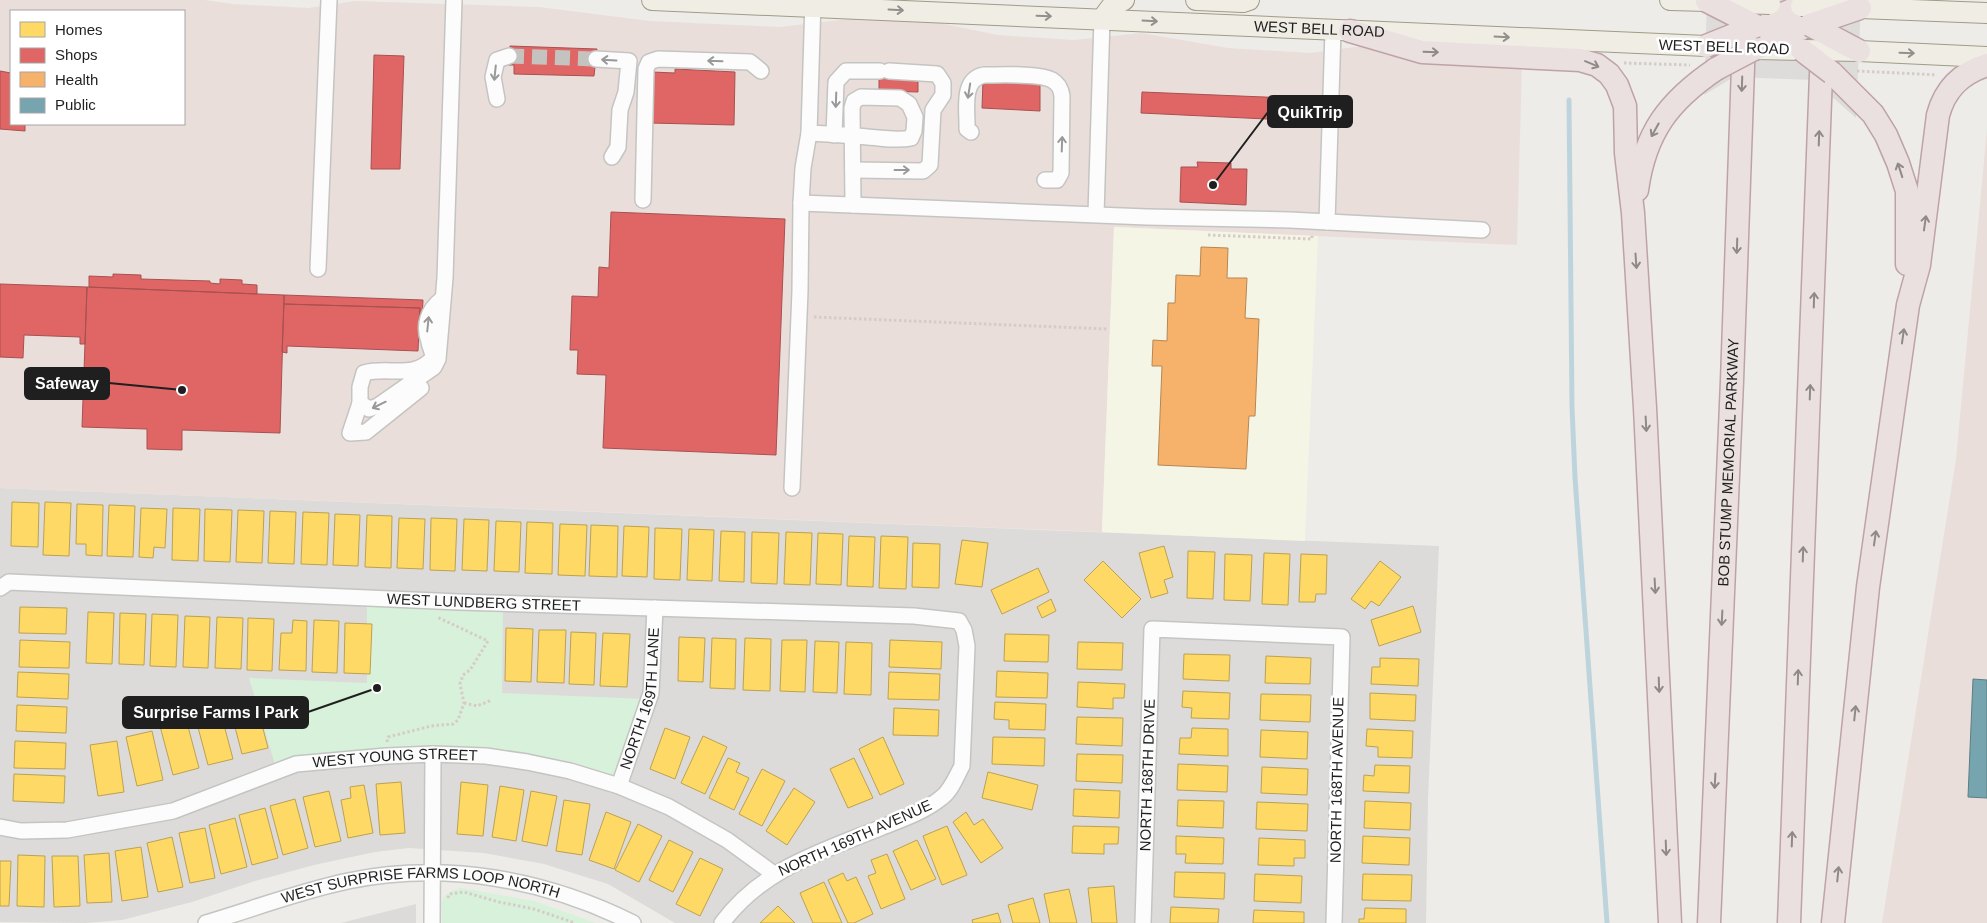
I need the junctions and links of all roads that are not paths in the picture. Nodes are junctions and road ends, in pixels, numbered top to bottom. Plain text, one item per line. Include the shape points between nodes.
1 (329, 0) edge
2 (454, 0) edge
3 (652, 0) edge
4 (998, 0) edge
5 (1124, 0) edge
6 (1196, 0) edge
7 (1249, 0) edge
8 (1670, 0) edge
9 (1745, 0) edge
10 (1824, 0) edge
11 (1707, 1) junction
12 (813, 3) edge
13 (1790, 8) edge
14 (1860, 8) joint
15 (958, 12) junction
16 (1987, 13) edge
17 (1102, 19) junction
18 (1756, 26) junction
19 (1341, 30) junction
20 (1779, 38) junction
21 (1754, 49) junction
22 (1802, 50) junction
23 (509, 56) dead end
24 (1987, 57) edge
25 (596, 59) tunnel mouth
26 (1858, 61) junction
27 (1703, 63) junction
28 (1987, 66) edge
29 (761, 70) dead end
30 (497, 99) dead end
31 (971, 132) dead end
32 (809, 133) junction
33 (834, 135) junction
34 (853, 136) junction
35 (609, 157) dead end
36 (854, 170) junction
37 (1045, 180) dead end
38 (643, 200) dead end
39 (801, 203) junction
40 (853, 205) junction
41 (1633, 213) junction
42 (1096, 214) junction
43 (1327, 222) junction
44 (1482, 230) dead end
45 (318, 269) dead end
46 (442, 299) junction
47 (1908, 305) junction
48 (360, 403) junction
49 (792, 488) dead end
50 (4, 585) edge
51 (655, 608) junction
52 (959, 621) joint
53 (1152, 629) joint
54 (433, 754) junction
55 (619, 786) junction
56 (0, 827) edge
57 (432, 872) junction
58 (774, 874) junction
59 (206, 923) edge
60 (432, 923) edge
61 (633, 923) edge
62 (722, 923) edge
63 (1143, 923) edge
64 (1334, 923) edge
65 (1670, 923) edge
66 (1709, 923) edge
67 (1789, 923) edge
68 (1833, 923) edge

1 - 45 street
2 - 46 street via 446,269
3 - 12 main road, WEST BELL ROAD
4 - 15 main road
5 - 17 main road
6 - 7 main road
8 - 11 main road
9 -> 66 highway, BOB STUMP MEMORIAL PARKWAY
67 -> 10 highway
11 - 13 main road, bridge
11 - 18 highway, bridge
12 -> 15 main road, WEST BELL ROAD
12 - 32 street
13 - 14 highway, bridge
13 - 18 highway
13 - 20 highway
13 - 26 highway, bridge
14 - 16 main road
15 -> 17 main road, WEST BELL ROAD
17 -> 19 main road, WEST BELL ROAD
17 - 42 street
18 - 20 highway
18 - 27 highway, bridge
19 -> 27 main road, WEST BELL ROAD
19 -> 41 highway via 1422,52 1558,58 1597,65 1617,85 1625,106 1626,153
19 - 43 street
20 - 21 highway
20 - 22 highway
21 - 22 main road, WEST BELL ROAD
21 - 27 highway, bridge
21 - 27 main road, WEST BELL ROAD, bridge
22 - 26 main road, WEST BELL ROAD, bridge
47 -> 22 highway, bridge via 1907,190 1886,134 1857,96
23 -> 30 street via 497,60 493,76
26 -> 24 main road, WEST BELL ROAD
35 -> 25 street via 618,147 620,110 629,61
27 -> 41 highway via 1652,136 1644,154
47 -> 28 highway via 1919,265 1941,104 1958,80
29 -> 38 street via 750,62 658,59 649,62 646,69
37 -> 31 street via 1057,180 1061,173 1062,96 1060,86 1054,81 1043,77 984,75 975,78 968,88 967,128
32 - 33 street
32 - 39 street via 802,168
33 - 34 street
36 -> 33 street via 923,170 930,165 933,110 943,95 943,83 937,74 846,71 836,82
34 - 34 street via 852,108 854,101 861,97 900,98 909,104 915,117 911,138
34 - 36 street
36 - 40 street
39 - 40 street
39 - 49 street
40 - 42 street
41 -> 65 highway
42 - 43 street
43 - 44 street
46 -> 48 street via 438,359 434,367 378,406 369,409
48 -> 46 street via 364,373 411,371 426,366 433,358 426,328 435,305
46 - 48 street via 451,315 446,360 438,372 366,432 350,434
68 -> 47 highway via 1868,586
50 - 51 street, WEST LUNDBERG STREET
51 - 52 street, WEST LUNDBERG STREET via 914,616
51 - 55 street, NORTH 169TH LANE via 651,693
52 - 58 street, NORTH 169TH AVENUE via 967,646 962,766 953,784 942,798 906,818 801,859
53 - 63 street, NORTH 168TH DRIVE
53 - 64 street, NORTH 168TH AVENUE via 1342,637
54 - 55 street, WEST YOUNG STREET via 486,756 527,762
54 - 56 street, WEST YOUNG STREET via 296,764 173,811 67,830 21,831
54 - 57 street
55 - 58 street, WEST YOUNG STREET via 669,807 727,840
57 - 59 street, WEST SURPRISE FARMS LOOP NORTH via 348,881
57 - 60 street
57 - 61 street, WEST SURPRISE FARMS LOOP NORTH via 522,882 591,904
58 - 62 street, NORTH 169TH AVENUE via 732,909

